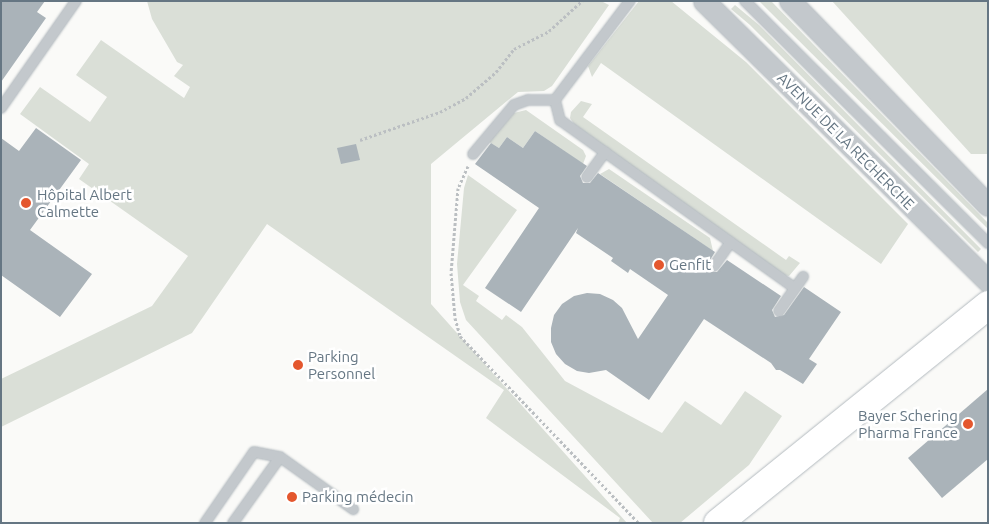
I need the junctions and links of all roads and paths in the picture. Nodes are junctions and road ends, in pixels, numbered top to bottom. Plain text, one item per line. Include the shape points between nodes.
1 (76, 1) edge
2 (582, 1) edge
3 (630, 1) edge
4 (704, 1) edge
5 (745, 1) edge
6 (790, 1) edge
7 (556, 100) junction
8 (1, 108) edge
9 (360, 140) dead end
10 (605, 152) junction
11 (473, 154) joint
12 (587, 177) dead end
13 (988, 205) edge
14 (731, 242) junction
15 (988, 242) edge
16 (714, 266) dead end
17 (803, 277) dead end
18 (988, 281) edge
19 (796, 288) junction
20 (988, 305) edge
21 (779, 311) dead end
22 (280, 457) junction
23 (353, 509) dead end
24 (205, 523) edge
25 (233, 523) edge
26 (639, 523) edge
27 (718, 523) edge

1 - 8 lane
2 - 9 path via 549,31 514,49 496,72 466,98 440,112
3 - 7 lane
4 - 18 street, AVENUE DE LA RECHERCHE
5 - 15 lane
6 - 13 street
7 - 10 lane via 560,120
7 - 11 lane via 528,100 514,105
10 - 12 lane
10 - 14 lane
11 - 26 path via 458,188 451,273 460,336
14 - 16 lane
14 - 19 lane
17 - 19 lane
19 - 21 lane
20 - 27 street
22 - 23 lane
22 - 24 lane via 254,452
22 - 25 lane

